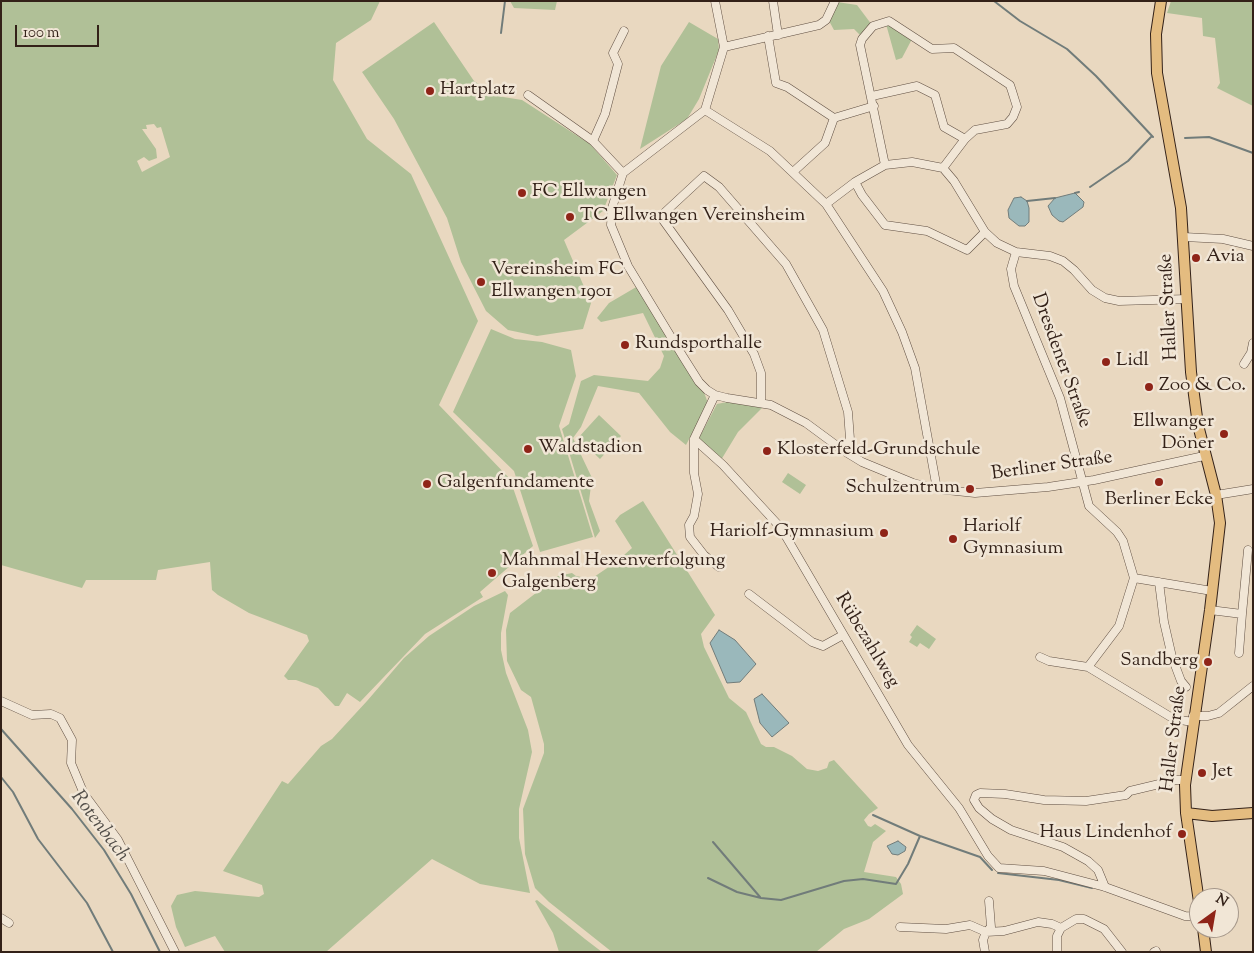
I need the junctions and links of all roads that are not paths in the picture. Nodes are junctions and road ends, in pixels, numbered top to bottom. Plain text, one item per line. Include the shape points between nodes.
1 (715, 1) edge
2 (773, 1) edge
3 (835, 1) edge
4 (1161, 1) edge
5 (624, 31) dead end
6 (778, 34) junction
7 (768, 36) junction
8 (724, 47) junction
9 (528, 95) dead end
10 (872, 96) junction
11 (874, 106) junction
12 (705, 110) junction
13 (834, 118) junction
14 (965, 139) junction
15 (593, 140) junction
16 (885, 165) junction
17 (943, 168) junction
18 (793, 172) junction
19 (623, 173) junction
20 (855, 182) junction
21 (826, 204) junction
22 (985, 232) junction
23 (1184, 238) junction
24 (1253, 246) edge
25 (1253, 251) edge
26 (1016, 252) junction
27 (1187, 299) junction
28 (1253, 343) edge
29 (1244, 364) dead end
30 (715, 395) junction
31 (761, 402) junction
32 (694, 439) junction
33 (844, 452) junction
34 (1204, 456) junction
35 (1083, 482) junction
36 (937, 489) junction
37 (1253, 489) edge
38 (1216, 495) junction
39 (1248, 550) dead end
40 (719, 568) dead end
41 (1134, 578) junction
42 (1159, 582) junction
43 (1212, 591) junction
44 (749, 594) dead end
45 (1210, 610) junction
46 (1242, 614) junction
47 (843, 636) junction
48 (1239, 653) dead end
49 (1040, 657) dead end
50 (1088, 667) junction
51 (1253, 686) edge
52 (1186, 687) dead end
53 (1, 701) edge
54 (1193, 719) junction
55 (1185, 780) junction
56 (1186, 813) junction
57 (1253, 813) edge
58 (1106, 887) junction
59 (1197, 888) edge
60 (989, 901) dead end
61 (1189, 916) edge
62 (1, 918) edge
63 (9, 923) dead end
64 (900, 927) dead end
65 (1061, 928) junction
66 (986, 932) junction
67 (1204, 938) edge
68 (175, 952) edge
69 (985, 952) edge
70 (1057, 952) edge
71 (1122, 952) edge
72 (1206, 952) edge

1 - 8 street
2 - 6 street
3 - 6 street via 826,20 819,26
4 - 23 main road, Haller Straße via 1156,34 1157,73 1177,173
5 - 15 street via 613,53 618,64 605,114
6 - 7 street
7 - 8 street
7 - 13 street via 776,83
8 - 12 street
9 - 15 street
10 - 11 street
10 - 14 street via 917,86 934,95 944,127
10 - 14 street via 860,45 873,26 889,21 932,49 954,48 1010,85 1017,107 1007,124 975,130
11 - 13 street
11 - 16 street
12 - 18 street via 770,151
12 - 19 street
13 - 18 street via 825,143
14 - 17 street
15 - 19 street
16 - 17 street via 912,162
16 - 20 street
17 - 22 street
18 - 21 street
19 - 30 street via 610,225 628,266 682,355 699,382
20 - 21 street
20 - 22 street via 885,225 927,231 966,250
21 - 36 street via 883,290 902,332 914,368
22 - 26 street via 997,243
23 - 24 street via 1223,240
23 - 27 main road, Haller Straße
24 - 25 street
26 - 27 street via 1050,256 1063,262 1104,298 1119,301
26 - 35 street, Dresdener Straße via 1011,269 1014,286 1060,398
27 - 34 main road, Haller Straße via 1191,372
28 - 29 street
30 - 31 street, Berliner Straße
30 - 32 street
31 - 33 street, Berliner Straße via 784,410
31 - 33 street via 761,373 754,354 728,310 663,220 662,214 704,176 719,187 786,264 823,330 848,412 850,439
32 - 40 street via 698,494 689,525 690,537
32 - 47 street, Rübezahlweg via 781,528
33 - 36 street, Berliner Straße via 887,474
34 - 35 street, Berliner Straße
34 - 38 main road, Haller Straße
35 - 36 street, Berliner Straße via 975,493
35 - 41 street, Dresdener Straße via 1089,506 1123,541
37 - 38 street
38 - 43 main road, Haller Straße via 1219,535
39 - 46 street
41 - 42 street
41 - 50 street via 1119,626
42 - 43 street
42 - 52 street via 1172,657
43 - 45 main road, Haller Straße
44 - 47 street via 812,642 823,646
45 - 46 street
45 - 54 main road, Haller Straße
46 - 48 street
47 - 58 street, Rübezahlweg via 908,745 959,808 999,868 1044,871
49 - 50 street
50 - 54 street via 1174,719
51 - 54 street via 1219,713
53 - 68 street via 32,715 51,714 60,718 72,740 71,763 84,794 118,840
54 - 55 main road, Haller Straße
55 - 56 main road, Haller Straße
55 - 58 street via 1130,790 1126,795 1086,800 1044,800 980,793 976,796 974,800 979,808 992,819 1011,830 1063,847 1088,861 1098,870
56 - 57 main road via 1212,816
56 - 59 main road, Haller Straße
58 - 61 street
60 - 66 street via 991,928
62 - 63 street
64 - 66 street via 946,930 970,925
65 - 66 street via 1038,922
65 - 70 street via 1057,936
65 - 71 street via 1076,919 1094,923 1111,936
66 - 69 street via 983,940
67 - 72 main road

